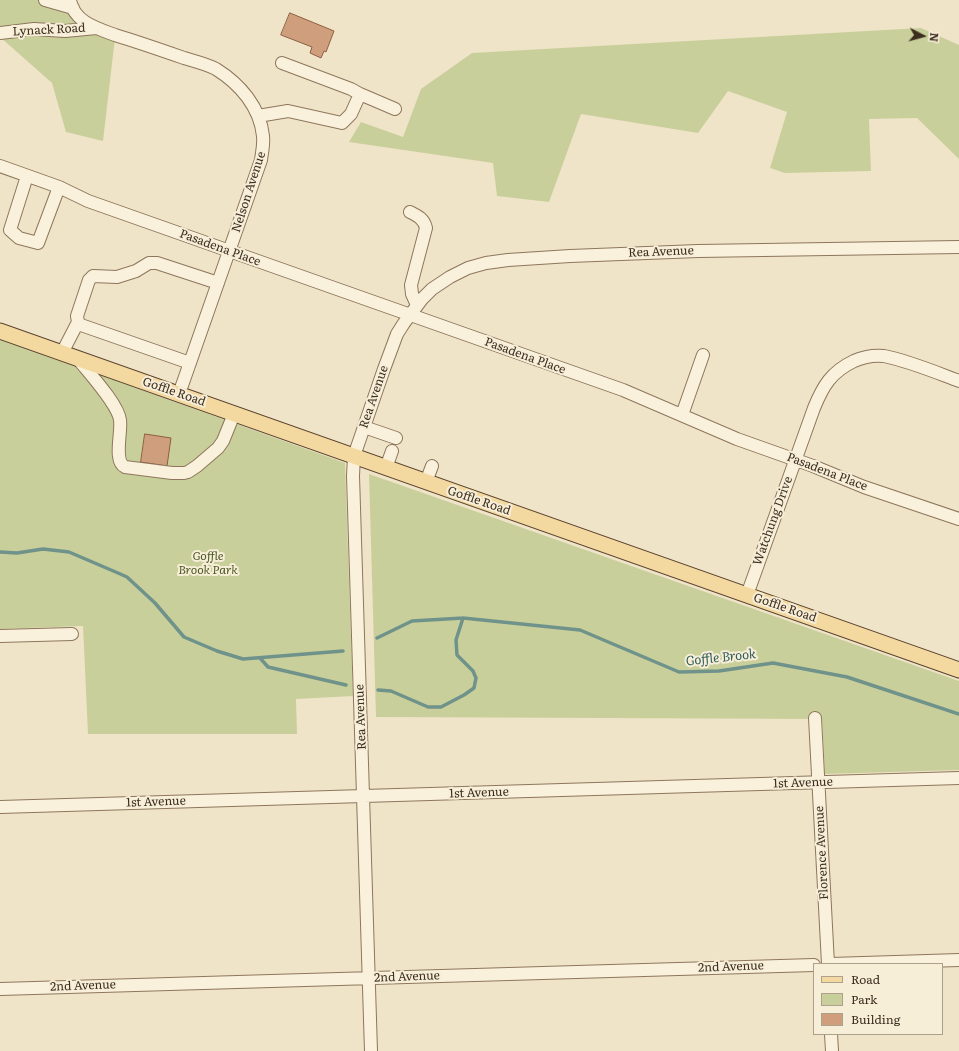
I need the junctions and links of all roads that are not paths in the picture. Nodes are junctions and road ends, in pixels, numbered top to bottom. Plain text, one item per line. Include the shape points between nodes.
1 (45, 0) edge
2 (71, 4) edge
3 (97, 28) junction
4 (0, 33) edge
5 (282, 63) dead end
6 (360, 94) junction
7 (395, 109) dead end
8 (258, 116) junction
9 (0, 166) edge
10 (27, 176) junction
11 (59, 187) junction
12 (410, 212) dead end
13 (959, 248) edge
14 (229, 252) junction
15 (218, 283) junction
16 (417, 305) junction
17 (409, 314) junction
18 (78, 322) junction
19 (0, 331) edge
20 (62, 353) junction
21 (703, 355) dead end
22 (78, 359) junction
23 (190, 363) junction
24 (959, 381) edge
25 (179, 394) junction
26 (234, 414) junction
27 (682, 415) junction
28 (364, 427) junction
29 (396, 438) dead end
30 (392, 451) dead end
31 (354, 456) junction
32 (795, 460) junction
33 (432, 466) dead end
34 (386, 468) junction
35 (426, 482) junction
36 (959, 519) edge
37 (747, 595) junction
38 (72, 634) dead end
39 (0, 636) edge
40 (959, 670) edge
41 (815, 718) dead end
42 (959, 778) edge
43 (819, 783) junction
44 (363, 796) junction
45 (0, 807) edge
46 (959, 960) edge
47 (828, 963) edge
48 (863, 963) edge
49 (813, 964) edge
50 (369, 978) junction
51 (0, 989) edge
52 (831, 1035) edge
53 (371, 1051) edge
54 (832, 1051) edge

1 - 2 street
2 - 3 street, Nelson Avenue via 78,17
3 - 4 street, Lynack Road via 65,32 34,29
3 - 8 street, Nelson Avenue via 215,68 245,94
5 - 6 street
6 - 7 street
6 - 8 street via 351,114 342,123 288,111
8 - 14 street, Nelson Avenue via 263,136 261,160
9 - 10 street, Pasadena Place
10 - 11 street, Pasadena Place
10 - 11 street via 10,230 19,238 38,243
11 - 14 street, Pasadena Place via 88,201
12 - 16 street via 421,218 426,228 411,285
13 - 16 street, Rea Avenue via 698,251 508,260 468,268 432,289
14 - 15 street, Nelson Avenue
14 - 17 street, Pasadena Place
15 - 18 street via 157,263 117,277 93,276 89,280 77,316
15 - 23 street, Nelson Avenue
16 - 17 street, Rea Avenue
17 - 27 street, Pasadena Place via 616,388
17 - 28 street, Rea Avenue via 397,334
18 - 20 street
18 - 23 street
19 - 20 main road, Goffle Road
20 - 22 main road, Goffle Road
21 - 27 street
22 - 25 main road, Goffle Road
22 - 26 street via 118,414 119,460 125,467 184,473 197,466 218,448
23 - 25 street, Nelson Avenue
24 - 32 street, Watchung Drive via 883,356 861,358 844,366 831,377 819,394
25 - 26 main road, Goffle Road
26 - 31 main road, Goffle Road
27 - 32 street, Pasadena Place
28 - 29 street
28 - 31 street, Rea Avenue
30 - 34 street
31 - 34 main road, Goffle Road
31 - 44 street, Rea Avenue
32 - 36 street, Pasadena Place via 864,487
32 - 37 street, Watchung Drive
33 - 35 street
34 - 35 main road, Goffle Road
35 - 37 main road, Goffle Road
37 - 40 main road, Goffle Road
38 - 39 street
41 - 43 street, Florence Avenue
42 - 43 street, 1st Avenue
43 - 44 street, 1st Avenue
43 - 47 street, Florence Avenue
44 - 45 street, 1st Avenue
44 - 50 street, Rea Avenue
46 - 48 street
49 - 50 street, 2nd Avenue
50 - 51 street, 2nd Avenue
50 - 53 street, Rea Avenue
52 - 54 street

